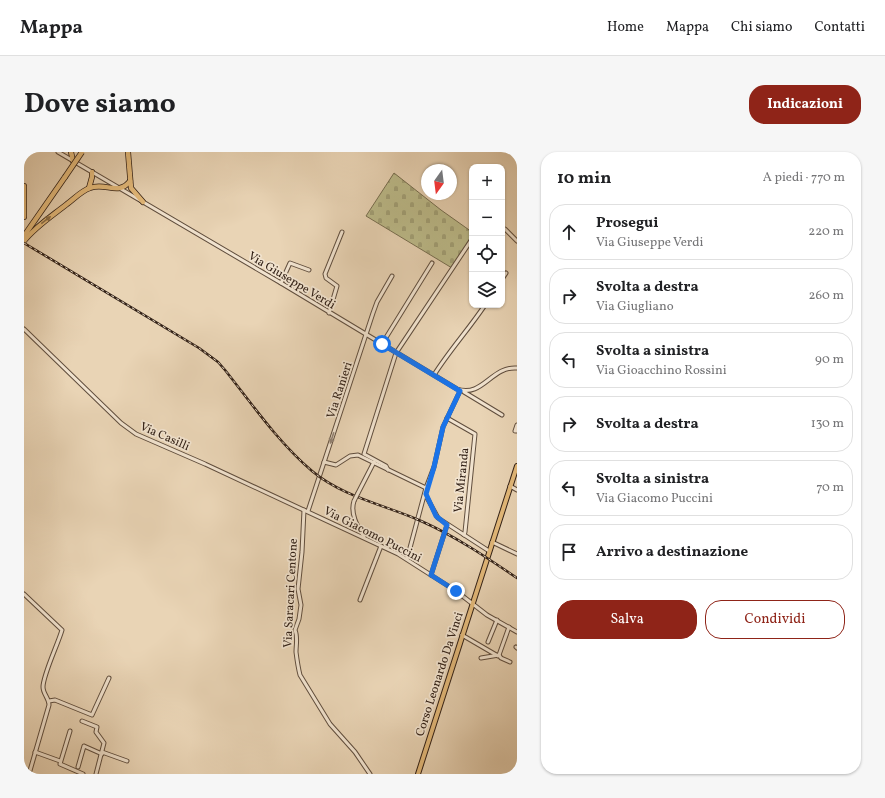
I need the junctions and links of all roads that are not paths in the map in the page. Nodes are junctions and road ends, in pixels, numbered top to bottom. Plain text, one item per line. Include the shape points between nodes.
1 (58, 152) edge
2 (71, 152) edge
3 (82, 152) edge
4 (128, 152) edge
5 (73, 161) junction
6 (92, 172) junction
7 (130, 181) junction
8 (24, 186) edge
9 (89, 188) junction
10 (118, 188) junction
11 (143, 202) junction
12 (24, 217) edge
13 (505, 229) edge
14 (342, 232) dead end
15 (24, 239) edge
16 (517, 241) edge
17 (469, 244) edge
18 (432, 263) dead end
19 (309, 270) dead end
20 (392, 276) dead end
21 (281, 283) junction
22 (483, 308) edge
23 (329, 313) junction
24 (24, 329) edge
25 (366, 334) junction
26 (382, 344) junction
27 (396, 353) junction
28 (517, 368) edge
29 (434, 376) junction
30 (462, 391) junction
31 (502, 415) dead end
32 (447, 418) junction
33 (517, 425) edge
34 (517, 431) edge
35 (324, 462) junction
36 (374, 462) junction
37 (517, 466) edge
38 (388, 470) junction
39 (510, 486) junction
40 (426, 488) junction
41 (517, 490) edge
42 (426, 494) junction
43 (306, 511) junction
44 (447, 525) junction
45 (464, 535) junction
46 (365, 538) junction
47 (492, 542) junction
48 (381, 546) junction
49 (489, 551) junction
50 (517, 554) edge
51 (407, 559) junction
52 (431, 575) junction
53 (24, 594) edge
54 (360, 600) dead end
55 (472, 604) junction
56 (497, 620) junction
57 (509, 627) junction
58 (517, 632) edge
59 (462, 635) junction
60 (488, 642) dead end
61 (498, 656) junction
62 (481, 658) dead end
63 (510, 662) dead end
64 (109, 678) dead end
65 (49, 701) junction
66 (82, 721) dead end
67 (70, 731) dead end
68 (35, 752) junction
69 (102, 753) junction
70 (60, 761) junction
71 (127, 761) dead end
72 (78, 766) dead end
73 (29, 774) edge
74 (84, 774) edge
75 (96, 774) edge
76 (370, 774) edge
77 (418, 774) edge

1 - 5 street, Via Giuseppe Verdi
2 - 5 highway
3 - 15 highway, bridge
4 - 7 highway
5 - 6 street, Via Giuseppe Verdi
6 - 9 highway
6 - 10 street, Via Giuseppe Verdi
7 - 10 highway via 126,186
7 - 11 highway via 133,192
8 - 12 highway
9 - 10 highway
15 -> 9 highway
10 - 11 street, Via Giuseppe Verdi
11 - 21 street, Via Giuseppe Verdi
13 - 16 street
14 - 23 street via 325,274 326,278 337,286
17 - 27 street
18 - 26 street
19 - 21 street via 290,263
20 - 25 street, Via Ranieri via 375,307
21 - 23 street, Via Giuseppe Verdi
22 - 29 street
23 - 25 street, Via Giuseppe Verdi
24 - 43 street, Via Casilli via 121,423 136,434
25 - 26 street, Via Giuseppe Verdi
25 -> 35 street, Via Ranieri
26 - 27 street, Via Giuseppe Verdi
27 - 29 street, Via Giuseppe Verdi
27 - 38 street via 364,454 386,466
28 - 30 street via 502,370 475,390
29 - 30 street, Via Giuseppe Verdi
30 - 31 street, Via Giuseppe Verdi
30 - 32 street
32 - 40 street
32 - 45 street, Via Miranda via 475,434
33 - 34 street
35 - 36 street via 336,465 353,455
35 - 43 street, Via Ranieri
36 - 38 street
36 - 46 street, bridge via 352,510
37 - 39 main road, Corso Leonardo Da Vinci
38 - 40 street
39 - 41 street
39 - 47 main road, Corso Leonardo Da Vinci
40 - 42 street
42 - 44 street via 436,516
42 - 51 street
43 - 46 street, Via Giacomo Puccini
43 - 76 street, Via Saracari Centone via 298,589 301,605 295,630 299,670 330,724 355,752
44 - 45 street
44 - 52 street
45 - 49 street
46 - 48 street, Via Giacomo Puccini
47 - 49 main road, Corso Leonardo Da Vinci
47 - 50 street
48 - 51 street, Via Giacomo Puccini
48 - 54 street
49 - 55 main road, Corso Leonardo Da Vinci
51 - 52 street, Via Giacomo Puccini
52 - 55 street, Via Giacomo Puccini
53 - 65 street via 62,630 43,688
55 - 56 street, Via Giacomo Puccini
55 - 59 main road, Corso Leonardo Da Vinci
56 - 57 street, Via Giacomo Puccini
56 - 60 street
57 - 58 street, Via Giacomo Puccini
57 - 61 street
59 - 61 street
59 - 77 main road, Corso Leonardo Da Vinci
61 - 62 street
61 - 63 street
64 - 65 street via 92,715 55,700
65 - 68 street
66 - 69 street via 97,727 96,732 104,743
67 - 70 street
68 - 70 street
68 - 73 street
69 - 71 street
69 - 72 street via 84,746
69 - 75 street
70 - 74 street via 60,764

